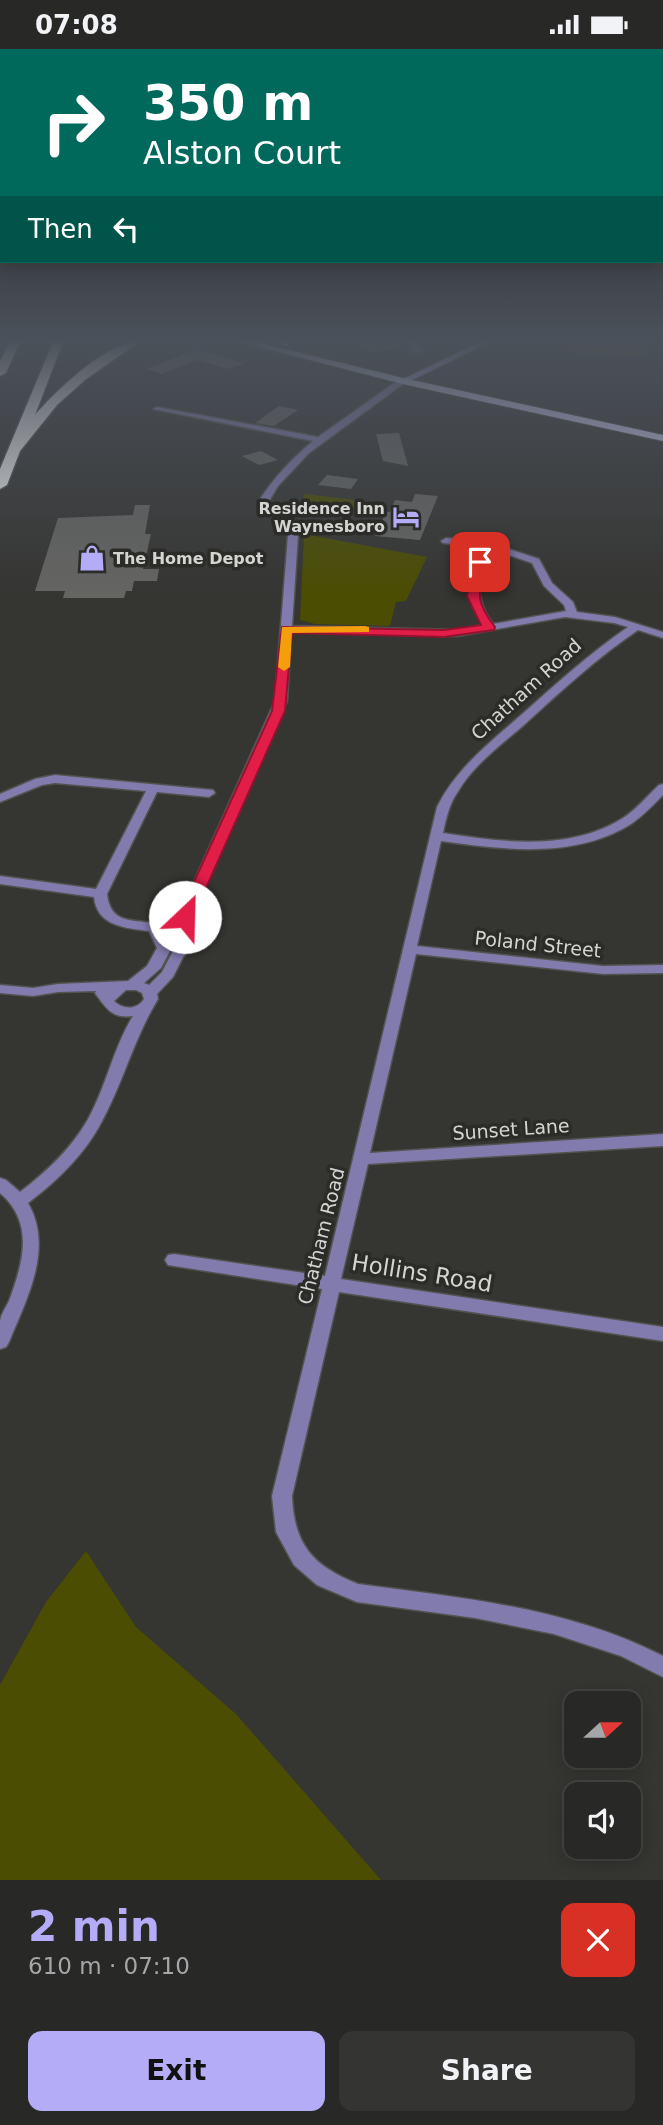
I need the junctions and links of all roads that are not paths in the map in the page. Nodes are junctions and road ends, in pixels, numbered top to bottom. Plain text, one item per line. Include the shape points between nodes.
1 (23, 427) edge
2 (30, 427) edge
3 (255, 427) edge
4 (338, 427) edge
5 (615, 427) edge
6 (639, 427) edge
7 (663, 433) edge
8 (663, 438) edge
9 (321, 440) junction
10 (13, 452) junction
11 (0, 485) edge
12 (446, 541) dead end
13 (492, 547) junction
14 (572, 614) junction
15 (637, 626) junction
16 (489, 627) junction
17 (287, 629) junction
18 (663, 635) edge
19 (663, 787) edge
20 (153, 788) junction
21 (209, 793) dead end
22 (0, 798) edge
23 (435, 836) junction
24 (0, 880) edge
25 (100, 894) junction
26 (185, 917) junction
27 (159, 935) junction
28 (186, 945) junction
29 (409, 949) junction
30 (663, 969) edge
31 (127, 986) junction
32 (95, 988) junction
33 (0, 989) edge
34 (108, 999) junction
35 (148, 1000) junction
36 (123, 1012) junction
37 (135, 1025) junction
38 (663, 1140) edge
39 (361, 1160) junction
40 (0, 1184) edge
41 (20, 1200) junction
42 (174, 1260) dead end
43 (331, 1283) junction
44 (663, 1334) edge
45 (0, 1342) edge
46 (663, 1667) edge

1 - 10 highway
2 - 10 highway
3 - 9 street
4 - 9 street
5 - 8 main road
6 - 7 main road
9 - 17 street via 281,474 264,501 292,530
10 - 11 highway
12 - 13 street
13 - 14 street via 536,561
13 - 16 street via 482,557 472,591 475,606
14 - 15 street
14 - 16 street
15 - 18 street
15 - 23 street, Chatham Road via 592,658 461,778 447,798
16 - 17 street via 444,633
17 - 26 street via 278,711
19 - 23 street via 624,822 579,840 528,845
20 - 21 street
20 - 22 street via 55,779
20 - 25 street
23 - 29 street, Chatham Road
24 - 25 street
25 - 27 street via 108,917
26 - 27 street via 168,919
26 - 28 street via 198,922 203,930 199,939
27 - 28 street via 172,946
27 - 31 street via 164,948 161,959 149,973
28 - 35 street
29 - 30 street, Poland Street via 603,970
29 - 39 street, Chatham Road
31 - 32 street
31 - 34 street via 112,992
31 - 35 street via 145,988
32 - 33 street
32 - 34 street
34 - 36 street via 113,1009
35 - 36 street
35 - 37 street
36 - 37 street
37 - 41 street via 94,1122 66,1161
38 - 39 street, Sunset Lane
39 - 43 street, Chatham Road
40 - 41 street
41 - 45 street via 32,1236 31,1254
42 - 43 street, Hollins Road
43 - 44 street, Hollins Road
43 - 46 street, Chatham Road via 282,1496 284,1528 302,1561 336,1585 357,1593 555,1624 598,1637

